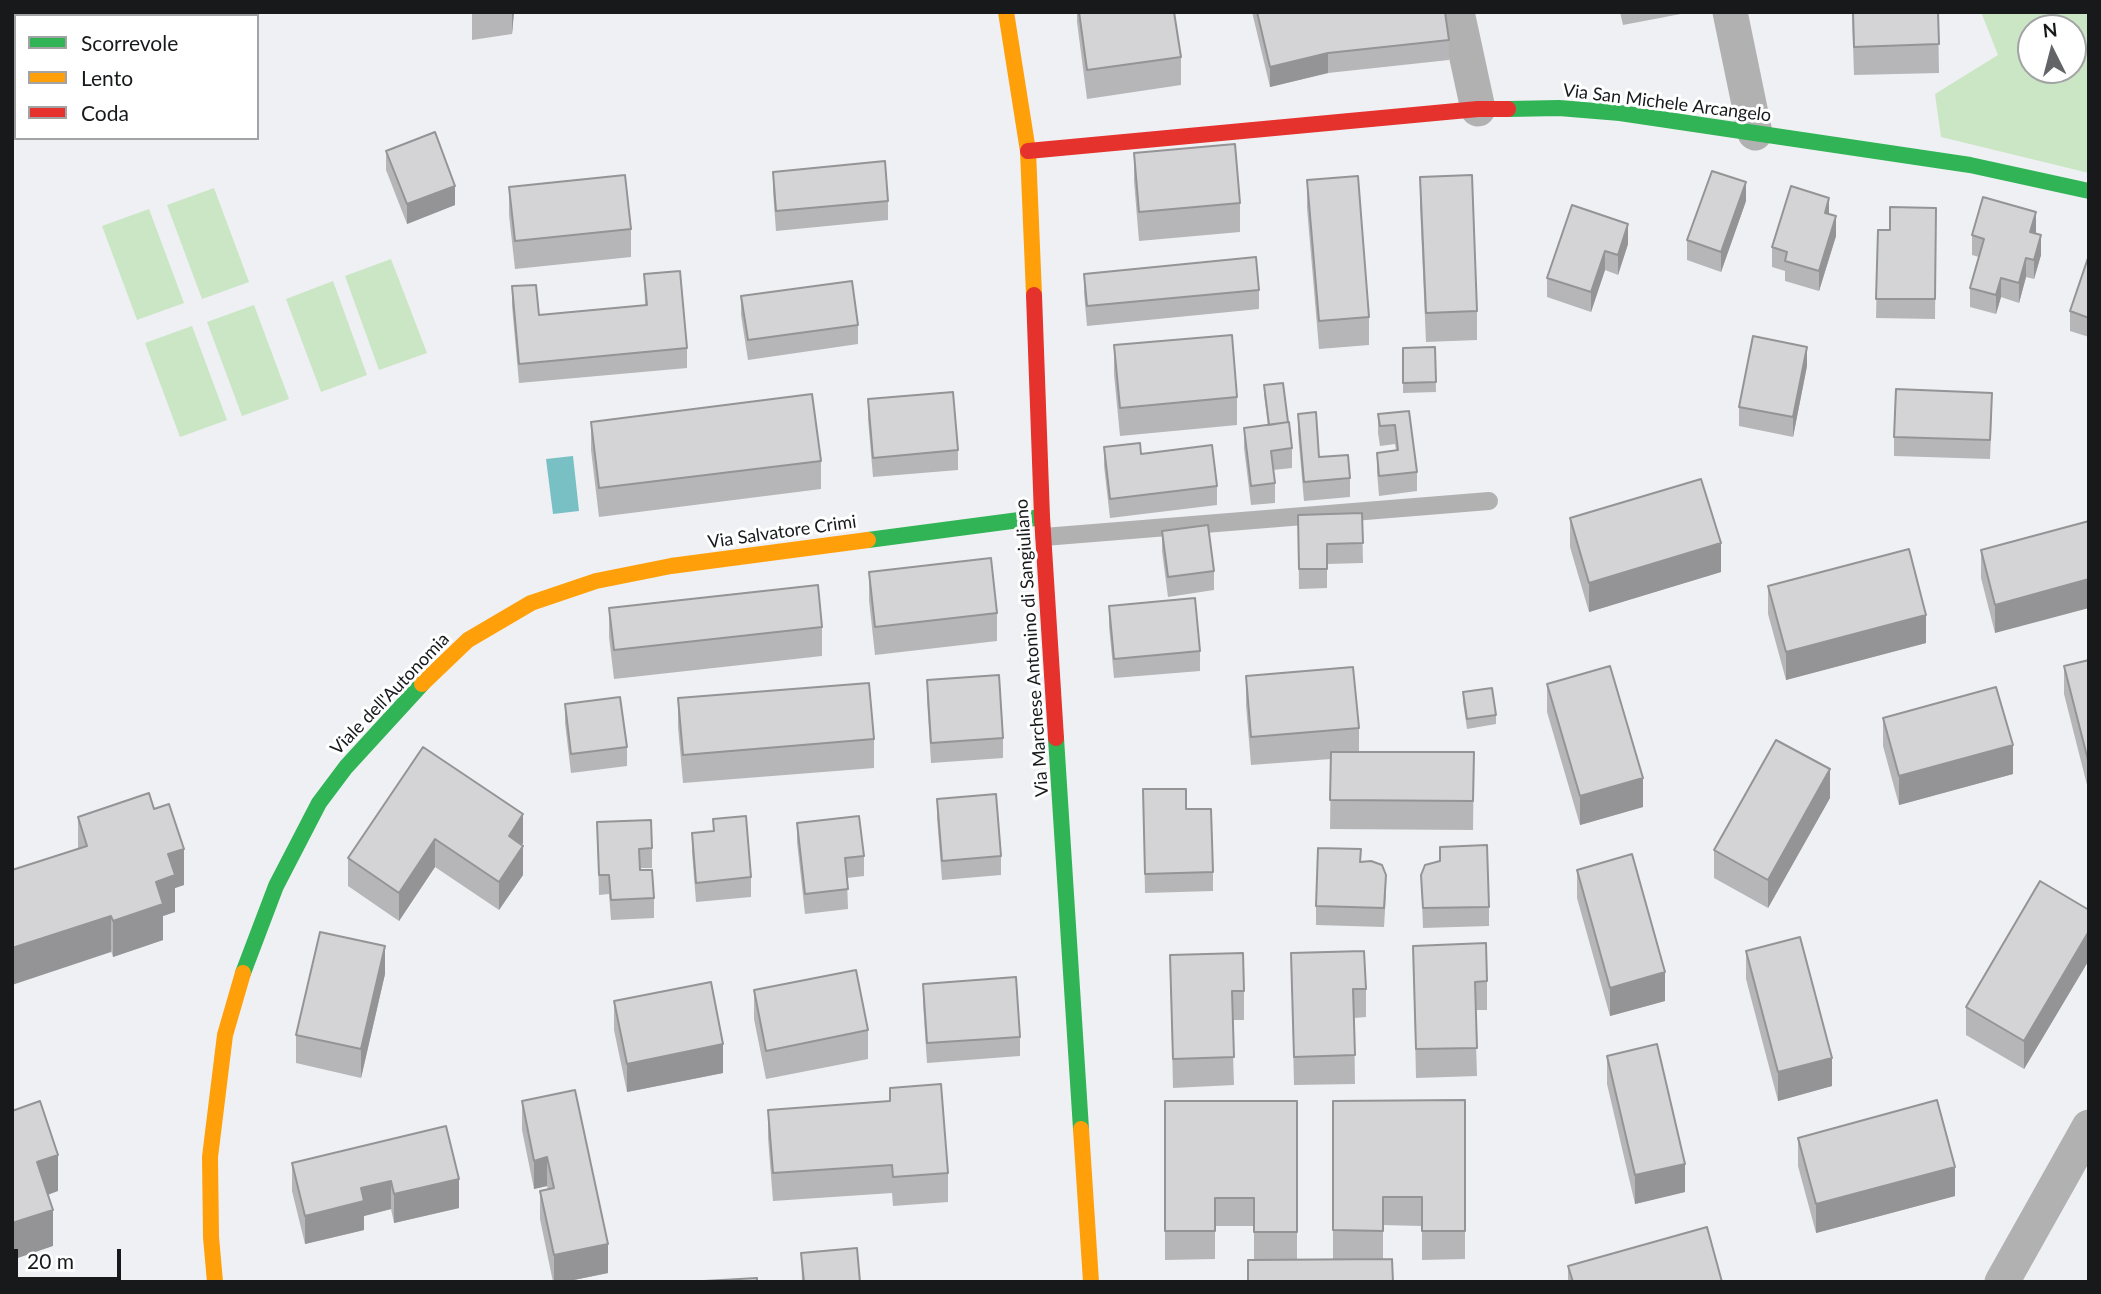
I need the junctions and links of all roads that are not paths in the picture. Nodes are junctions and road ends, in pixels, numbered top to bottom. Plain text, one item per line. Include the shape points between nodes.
1 (1006, 12) edge
2 (1457, 12) edge
3 (1730, 12) edge
4 (1478, 109) junction
5 (1755, 133) junction
6 (1028, 151) junction
7 (2089, 191) edge
8 (1489, 501) dead end
9 (1042, 517) junction
10 (1044, 537) junction
11 (531, 603) joint
12 (2089, 1127) edge
13 (215, 1282) edge
14 (1091, 1282) edge
15 (2002, 1282) edge

1 - 6 main road, Via Marchese Antonino di Sangiuliano
2 - 4 street
3 - 5 street
4 - 5 main road, Via San Michele Arcangelo via 1620,113
4 - 6 main road, Via San Michele Arcangelo
5 - 7 main road, Via San Michele Arcangelo via 1970,165
6 - 9 main road, Via Marchese Antonino di Sangiuliano
8 - 10 lane
9 - 10 main road, Via Marchese Antonino di Sangiuliano
9 - 11 main road, Via Salvatore Crimi via 671,566 596,581
10 - 14 main road, Via Marchese Antonino di Sangiuliano
11 - 13 main road, Viale dell'Autonomia via 468,640 362,747 319,803 276,886 225,1035 210,1157
12 - 15 street

